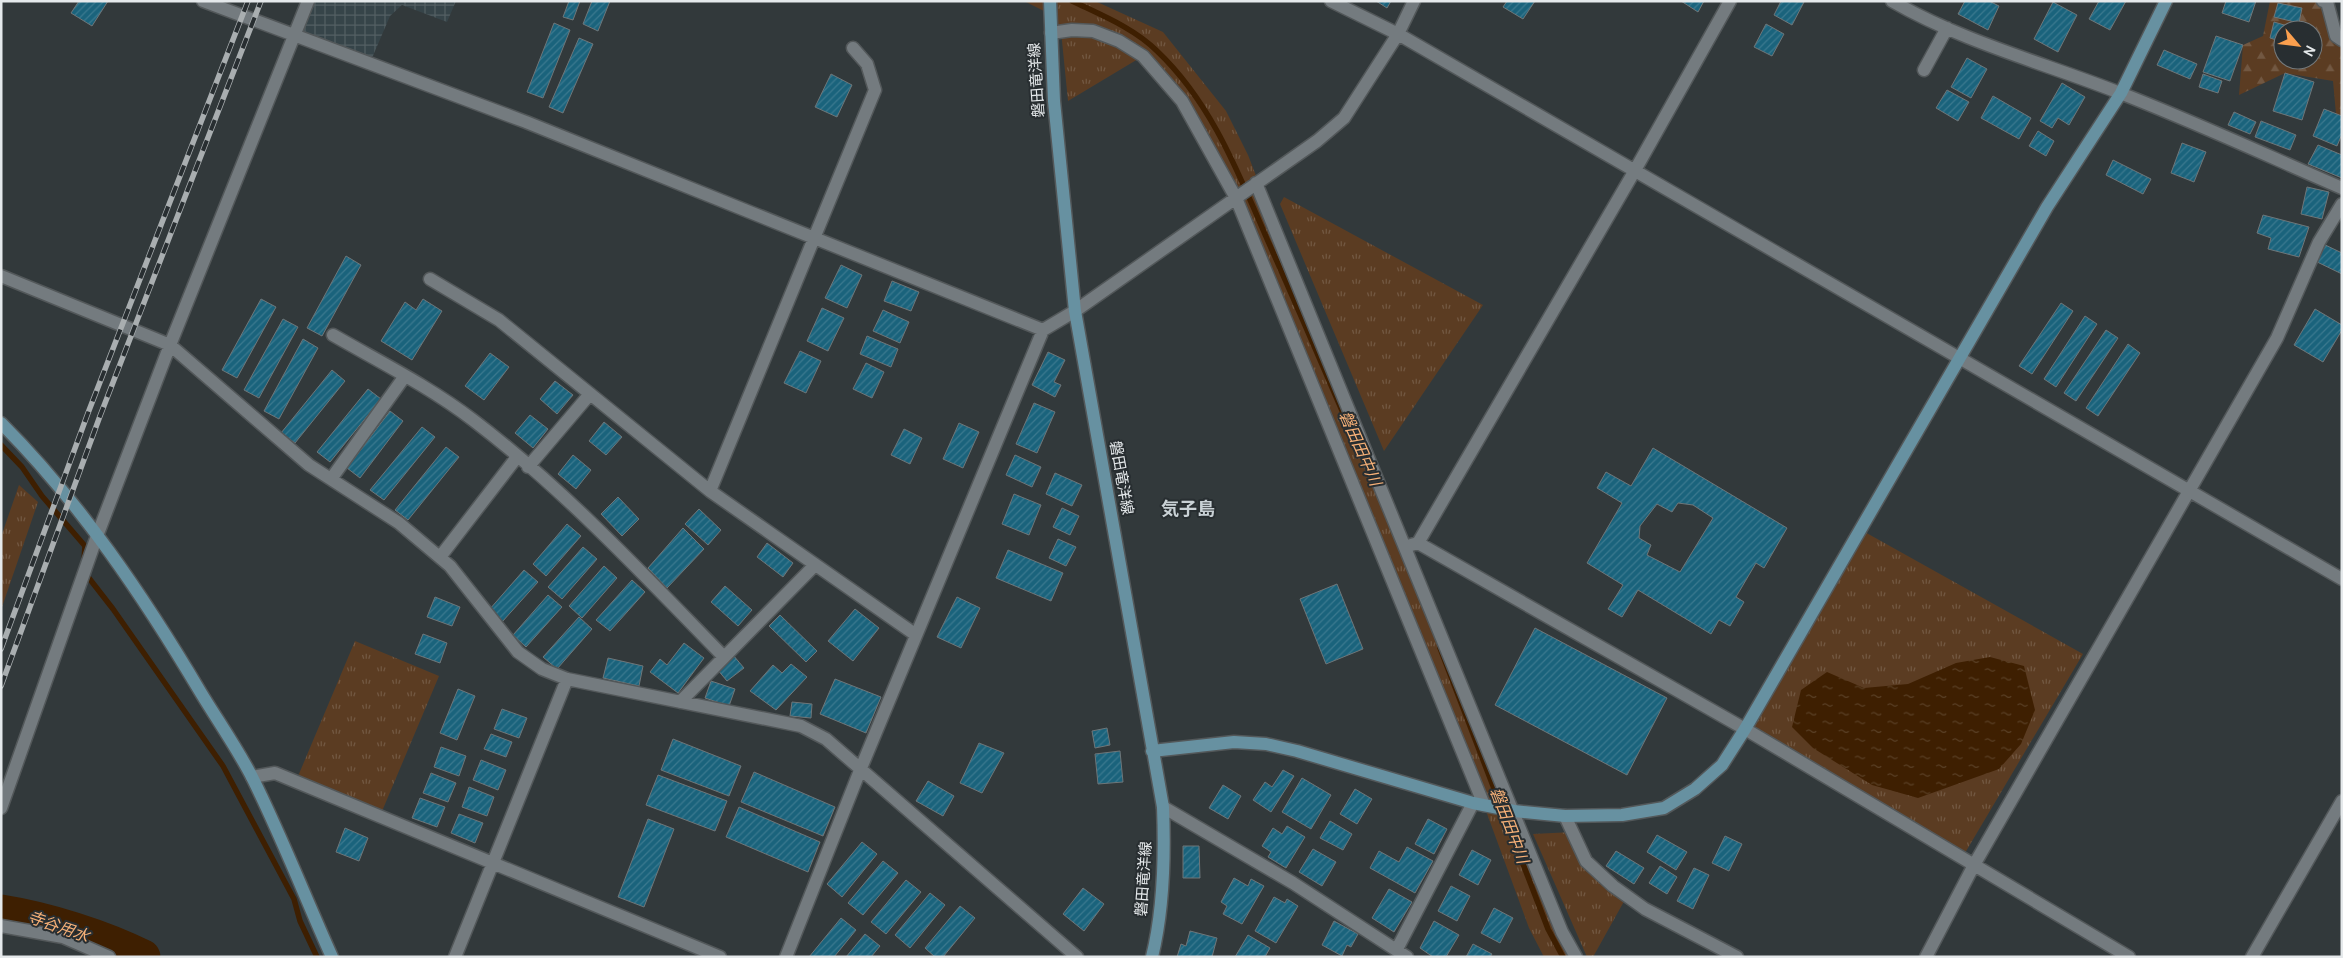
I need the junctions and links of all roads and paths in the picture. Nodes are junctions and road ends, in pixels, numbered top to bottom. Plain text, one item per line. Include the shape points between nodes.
1 (203, 1) edge
2 (308, 1) edge
3 (1050, 1) edge
4 (1332, 1) edge
5 (1414, 1) edge
6 (1730, 1) edge
7 (1892, 1) edge
8 (2166, 1) edge
9 (2323, 1) edge
10 (1947, 28) junction
11 (1051, 33) junction
12 (1398, 34) junction
13 (294, 37) junction
14 (2342, 40) edge
15 (853, 48) dead end
16 (1924, 70) dead end
17 (2121, 93) junction
18 (1634, 172) junction
19 (1256, 183) junction
20 (2342, 188) edge
21 (1236, 198) junction
22 (2342, 204) edge
23 (816, 237) junction
24 (1, 276) edge
25 (430, 279) dead end
26 (1075, 311) junction
27 (1042, 330) junction
28 (333, 335) dead end
29 (170, 345) junction
30 (1959, 360) junction
31 (405, 376) junction
32 (590, 394) junction
33 (1, 423) edge
34 (517, 457) junction
35 (528, 467) junction
36 (331, 479) junction
37 (710, 491) junction
38 (2188, 491) junction
39 (97, 536) junction
40 (1412, 544) junction
41 (440, 557) junction
42 (815, 565) junction
43 (2342, 579) edge
44 (916, 635) junction
45 (724, 657) junction
46 (567, 680) junction
47 (680, 702) junction
48 (1745, 729) junction
49 (1152, 751) junction
50 (861, 768) junction
51 (252, 777) junction
52 (2342, 801) edge
53 (1482, 805) junction
54 (1, 808) edge
55 (1163, 808) junction
56 (1511, 810) junction
57 (1565, 816) junction
58 (492, 863) junction
59 (1974, 864) junction
60 (1, 926) edge
61 (1402, 953) edge
62 (109, 957) edge
63 (332, 957) edge
64 (454, 957) edge
65 (720, 957) edge
66 (786, 957) edge
67 (1077, 957) edge
68 (1152, 957) edge
69 (1576, 957) edge
70 (1737, 957) edge
71 (1926, 957) edge
72 (2129, 957) edge
73 (2252, 957) edge

1 - 13 street
2 - 13 street
3 - 11 street, 磐田竜洋線
4 - 12 street
5 - 12 street
6 - 18 street
7 - 10 street
8 - 17 street
9 - 14 street via 2327,2 2336,36
10 - 16 street
10 - 17 street
11 - 21 street via 1093,31 1119,40 1143,56 1178,94
11 - 26 street, 磐田竜洋線 via 1054,101
12 - 18 street
12 - 19 street via 1344,118
13 - 23 street via 526,122
13 - 29 street
15 - 23 street via 868,64 875,90
17 - 20 street
17 - 30 street via 2047,207
18 - 30 street
18 - 40 street
19 - 21 street
19 - 40 street
21 - 26 street
21 - 53 street
22 - 38 street via 2319,242 2277,338
23 - 27 street
23 - 37 street
24 - 29 street
25 - 32 street via 499,320
26 - 27 street
26 - 49 street, 磐田竜洋線
27 - 44 street
28 - 31 street
29 - 36 street via 309,465
29 - 39 street
30 - 38 street
30 - 48 street
31 - 34 street via 472,420
31 - 36 street
32 - 35 street
32 - 37 street
33 - 39 street via 31,452
34 - 35 street
34 - 41 street
35 - 45 street via 598,528
36 - 41 street via 399,523
37 - 42 street
38 - 43 street
38 - 59 street
39 - 51 street via 138,592
39 - 54 street
40 - 48 street
40 - 56 street
41 - 46 street via 518,652 542,669
42 - 44 street
42 - 45 street
44 - 50 street
45 - 47 street
46 - 47 street
46 - 58 street
47 - 50 street via 801,726 826,739
48 - 57 street via 1722,765 1695,789 1664,808 1622,815
48 - 59 street
49 - 53 street via 1234,742 1266,744
49 - 55 street, 磐田竜洋線
50 - 66 street
50 - 67 street
51 - 58 street via 275,773
51 - 63 street
52 - 73 street
53 - 56 street
53 - 61 street
55 - 61 street via 1293,883
55 - 68 street, 磐田竜洋線 via 1162,888
56 - 57 street
56 - 69 street via 1562,932
57 - 70 street via 1586,861 1613,886 1645,909
58 - 64 street
58 - 65 street
59 - 71 street
59 - 72 street
60 - 62 street via 63,938

